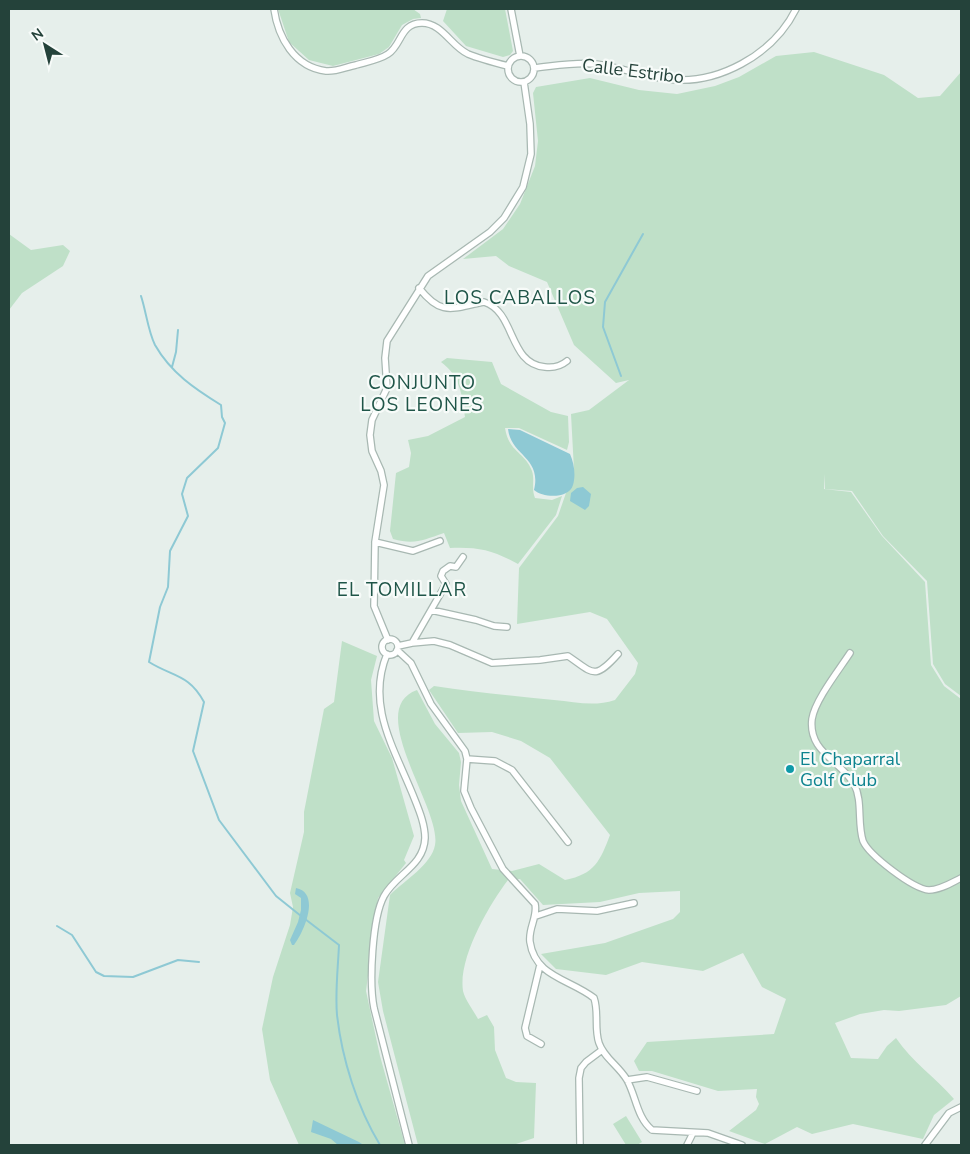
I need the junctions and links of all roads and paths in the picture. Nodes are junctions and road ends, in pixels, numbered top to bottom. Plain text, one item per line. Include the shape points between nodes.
1 (274, 9) edge
2 (511, 9) edge
3 (796, 9) edge
4 (520, 56) junction
5 (508, 66) junction
6 (534, 68) junction
7 (524, 82) junction
8 (419, 288) junction
9 (567, 361) dead end
10 (440, 541) dead end
11 (375, 542) junction
12 (463, 557) dead end
13 (431, 610) junction
14 (507, 627) dead end
15 (388, 640) junction
16 (412, 643) junction
17 (398, 648) junction
18 (850, 653) dead end
19 (387, 654) junction
20 (618, 654) dead end
21 (467, 759) junction
22 (568, 842) dead end
23 (961, 878) edge
24 (634, 902) dead end
25 (536, 916) junction
26 (540, 965) junction
27 (541, 1044) dead end
28 (602, 1050) junction
29 (627, 1080) junction
30 (697, 1091) dead end
31 (961, 1107) edge
32 (694, 1133) junction
33 (409, 1145) edge
34 (580, 1145) edge
35 (687, 1145) edge
36 (742, 1145) edge
37 (925, 1145) edge

1 - 5 street via 279,31 288,48 315,68 338,70 383,57 396,45 400,34 419,23 438,28 469,54
2 - 4 street
3 - 6 street, Calle Estribo via 785,27 760,52 712,76 669,80 593,64
4 - 5 street
4 - 6 street via 528,58
5 - 7 street via 511,78
6 - 7 street via 531,79
7 - 8 street via 531,154 523,187 504,218 490,232 434,269
8 - 9 street via 440,308 484,302 496,308 522,355 533,364 550,367
8 - 11 street via 386,341 388,388 372,420 370,443 382,471 384,485
10 - 11 street via 413,551
11 - 15 street via 374,606
12 - 13 street via 456,567 450,566 443,571 441,576 446,584
13 - 14 street
13 - 16 street
15 - 17 street via 394,641
15 - 19 street via 383,646
16 - 17 street
16 - 20 street via 434,641 450,645 492,663 568,656 591,671 604,668
17 - 19 street via 394,654
17 - 21 street via 411,664 431,704 465,751
18 - 23 street via 812,719 821,752 854,784 864,842 877,858 921,888 935,890
19 - 33 street via 379,684 379,708 418,809 425,838 418,859 389,889 382,902 371,977 374,1008
21 - 22 street via 495,761 512,770
21 - 25 street via 464,782 471,808 503,869 532,899
24 - 25 street via 597,911 557,910
25 - 26 street via 530,941
26 - 27 street via 525,1028 527,1036
26 - 28 street via 594,998 596,1031
28 - 29 street
28 - 34 street via 581,1068
29 - 30 street via 647,1076
29 - 32 street via 647,1126 660,1132
31 - 37 street via 949,1113
32 - 35 street
32 - 36 street via 720,1136

